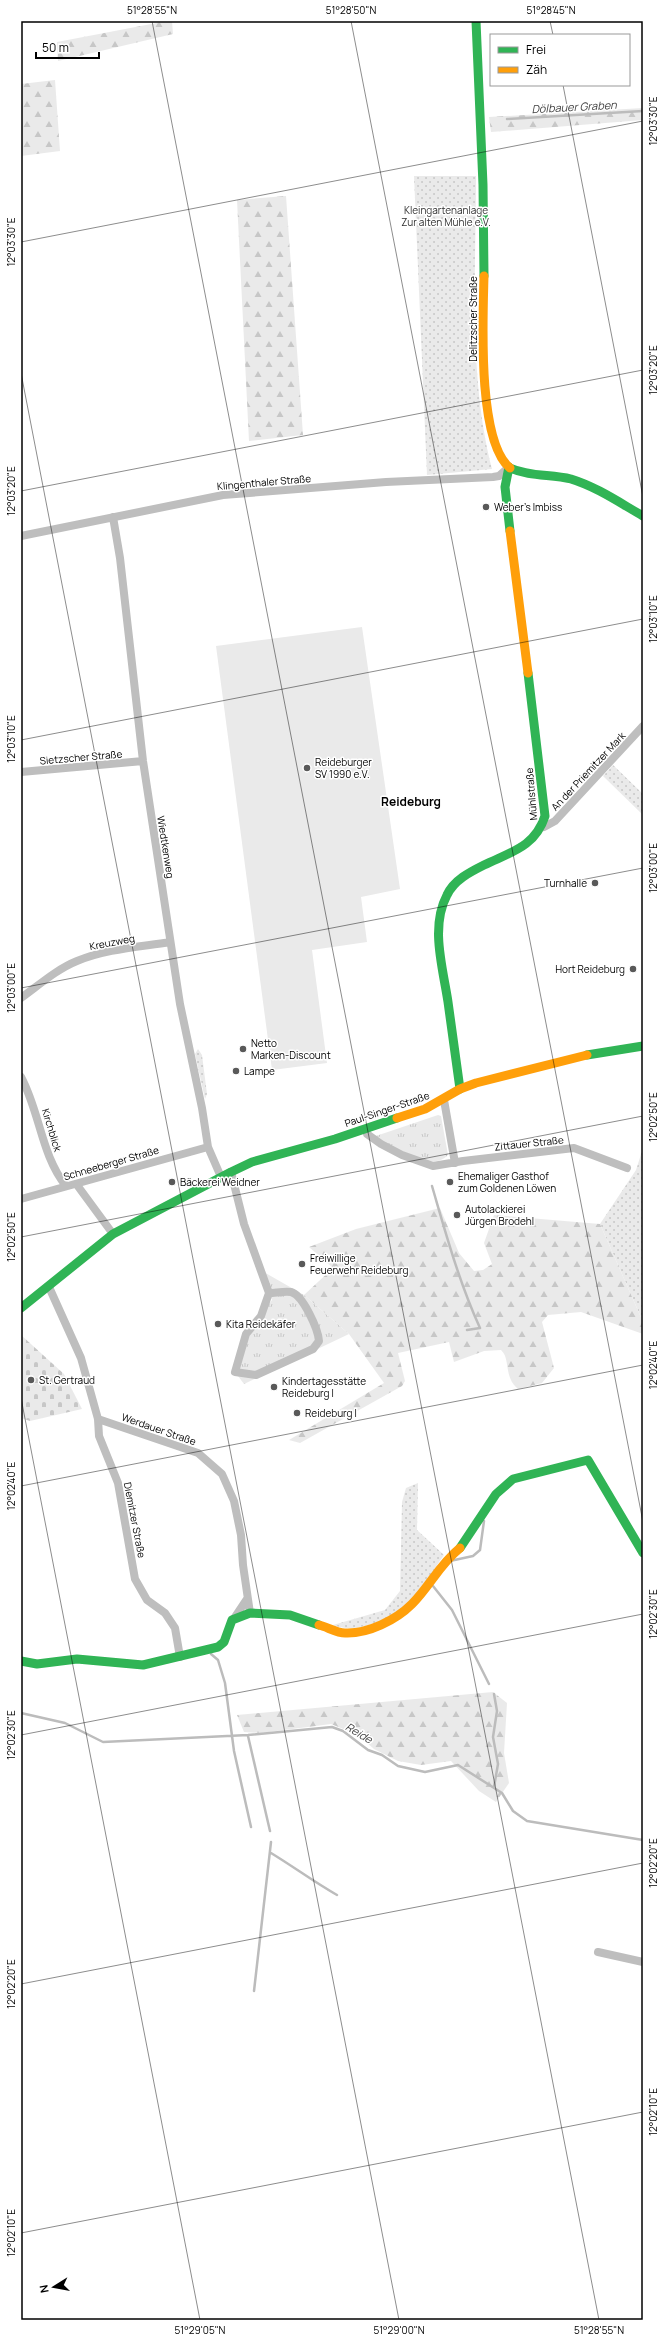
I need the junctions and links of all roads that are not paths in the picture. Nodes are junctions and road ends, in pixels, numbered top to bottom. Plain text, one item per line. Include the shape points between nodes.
1 (476, 21) edge
2 (509, 467) junction
3 (502, 479) junction
4 (643, 516) edge
5 (113, 517) junction
6 (21, 536) edge
7 (643, 726) edge
8 (143, 762) junction
9 (21, 772) edge
10 (544, 827) junction
11 (170, 942) junction
12 (21, 998) edge
13 (643, 1046) edge
14 (21, 1077) edge
15 (460, 1089) junction
16 (444, 1100) junction
17 (366, 1129) junction
18 (208, 1147) junction
19 (455, 1163) junction
20 (627, 1168) dead end
21 (231, 1172) junction
22 (221, 1177) junction
23 (77, 1185) junction
24 (66, 1186) junction
25 (21, 1199) edge
26 (114, 1234) junction
27 (49, 1287) junction
28 (268, 1293) junction
29 (21, 1308) edge
30 (98, 1419) junction
31 (643, 1553) edge
32 (247, 1599) junction
33 (250, 1613) junction
34 (232, 1620) junction
35 (180, 1657) junction
36 (21, 1661) edge
37 (598, 1952) dead end
38 (643, 1962) edge

1 - 2 street, Delitzscher Straße via 484,210 485,386 495,442 501,458
2 - 3 street, Mühlstraße
2 - 4 street via 522,472 580,482
3 - 5 street, Klingenthaler Straße via 222,495
3 - 10 street, Mühlstraße via 545,816
5 - 6 street, Klingenthaler Straße
5 - 8 street, Wiedtkenweg
7 - 10 street, An der Priemitzer Mark via 555,821
8 - 9 street, Sietzscher Straße
8 - 11 street, Wiedtkenweg
10 - 15 street, Mühlstraße via 535,838 459,879 447,894 443,905 440,945
11 - 12 street, Kreuzweg via 95,955 76,961
11 - 18 street, Wiedtkenweg
13 - 15 street, Paul-Singer-Straße via 596,1053
14 - 24 street, Kirchblick via 33,1104 53,1168
15 - 16 street, Paul-Singer-Straße
16 - 17 street, Paul-Singer-Straße
16 - 19 street
17 - 19 street, Zittauer Straße via 367,1134 381,1144 421,1163 433,1166
17 - 21 street, Paul-Singer-Straße via 252,1162
18 - 22 street, Wiedtkenweg
18 - 23 street, Schneeberger Straße via 93,1178
19 - 20 street, Zittauer Straße via 574,1148
21 - 22 street, Paul-Singer-Straße
21 - 28 street via 244,1224
22 - 26 street, Paul-Singer-Straße
23 - 24 street, Schneeberger Straße
23 - 26 street
24 - 25 street, Schneeberger Straße
26 - 27 street, Paul-Singer-Straße
27 - 29 street, Paul-Singer-Straße
27 - 30 street, Diemitzer Straße via 82,1358
28 - 28 street via 262,1316 246,1334 235,1372 256,1375 313,1349 319,1341 316,1329 299,1297 290,1292
30 - 32 street, Werdauer Straße via 198,1453 222,1474 234,1501 242,1535
30 - 35 street, Diemitzer Straße via 99,1436 118,1483 135,1579 147,1600 165,1613 175,1628
31 - 33 street via 588,1460 514,1479 504,1485 462,1546 445,1560 417,1598 383,1624 358,1632 344,1633 290,1615
32 - 33 street, Werdauer Straße
32 - 34 street
33 - 34 street
34 - 35 street via 224,1642 218,1647
35 - 36 street via 143,1665 77,1659 37,1664
37 - 38 street

